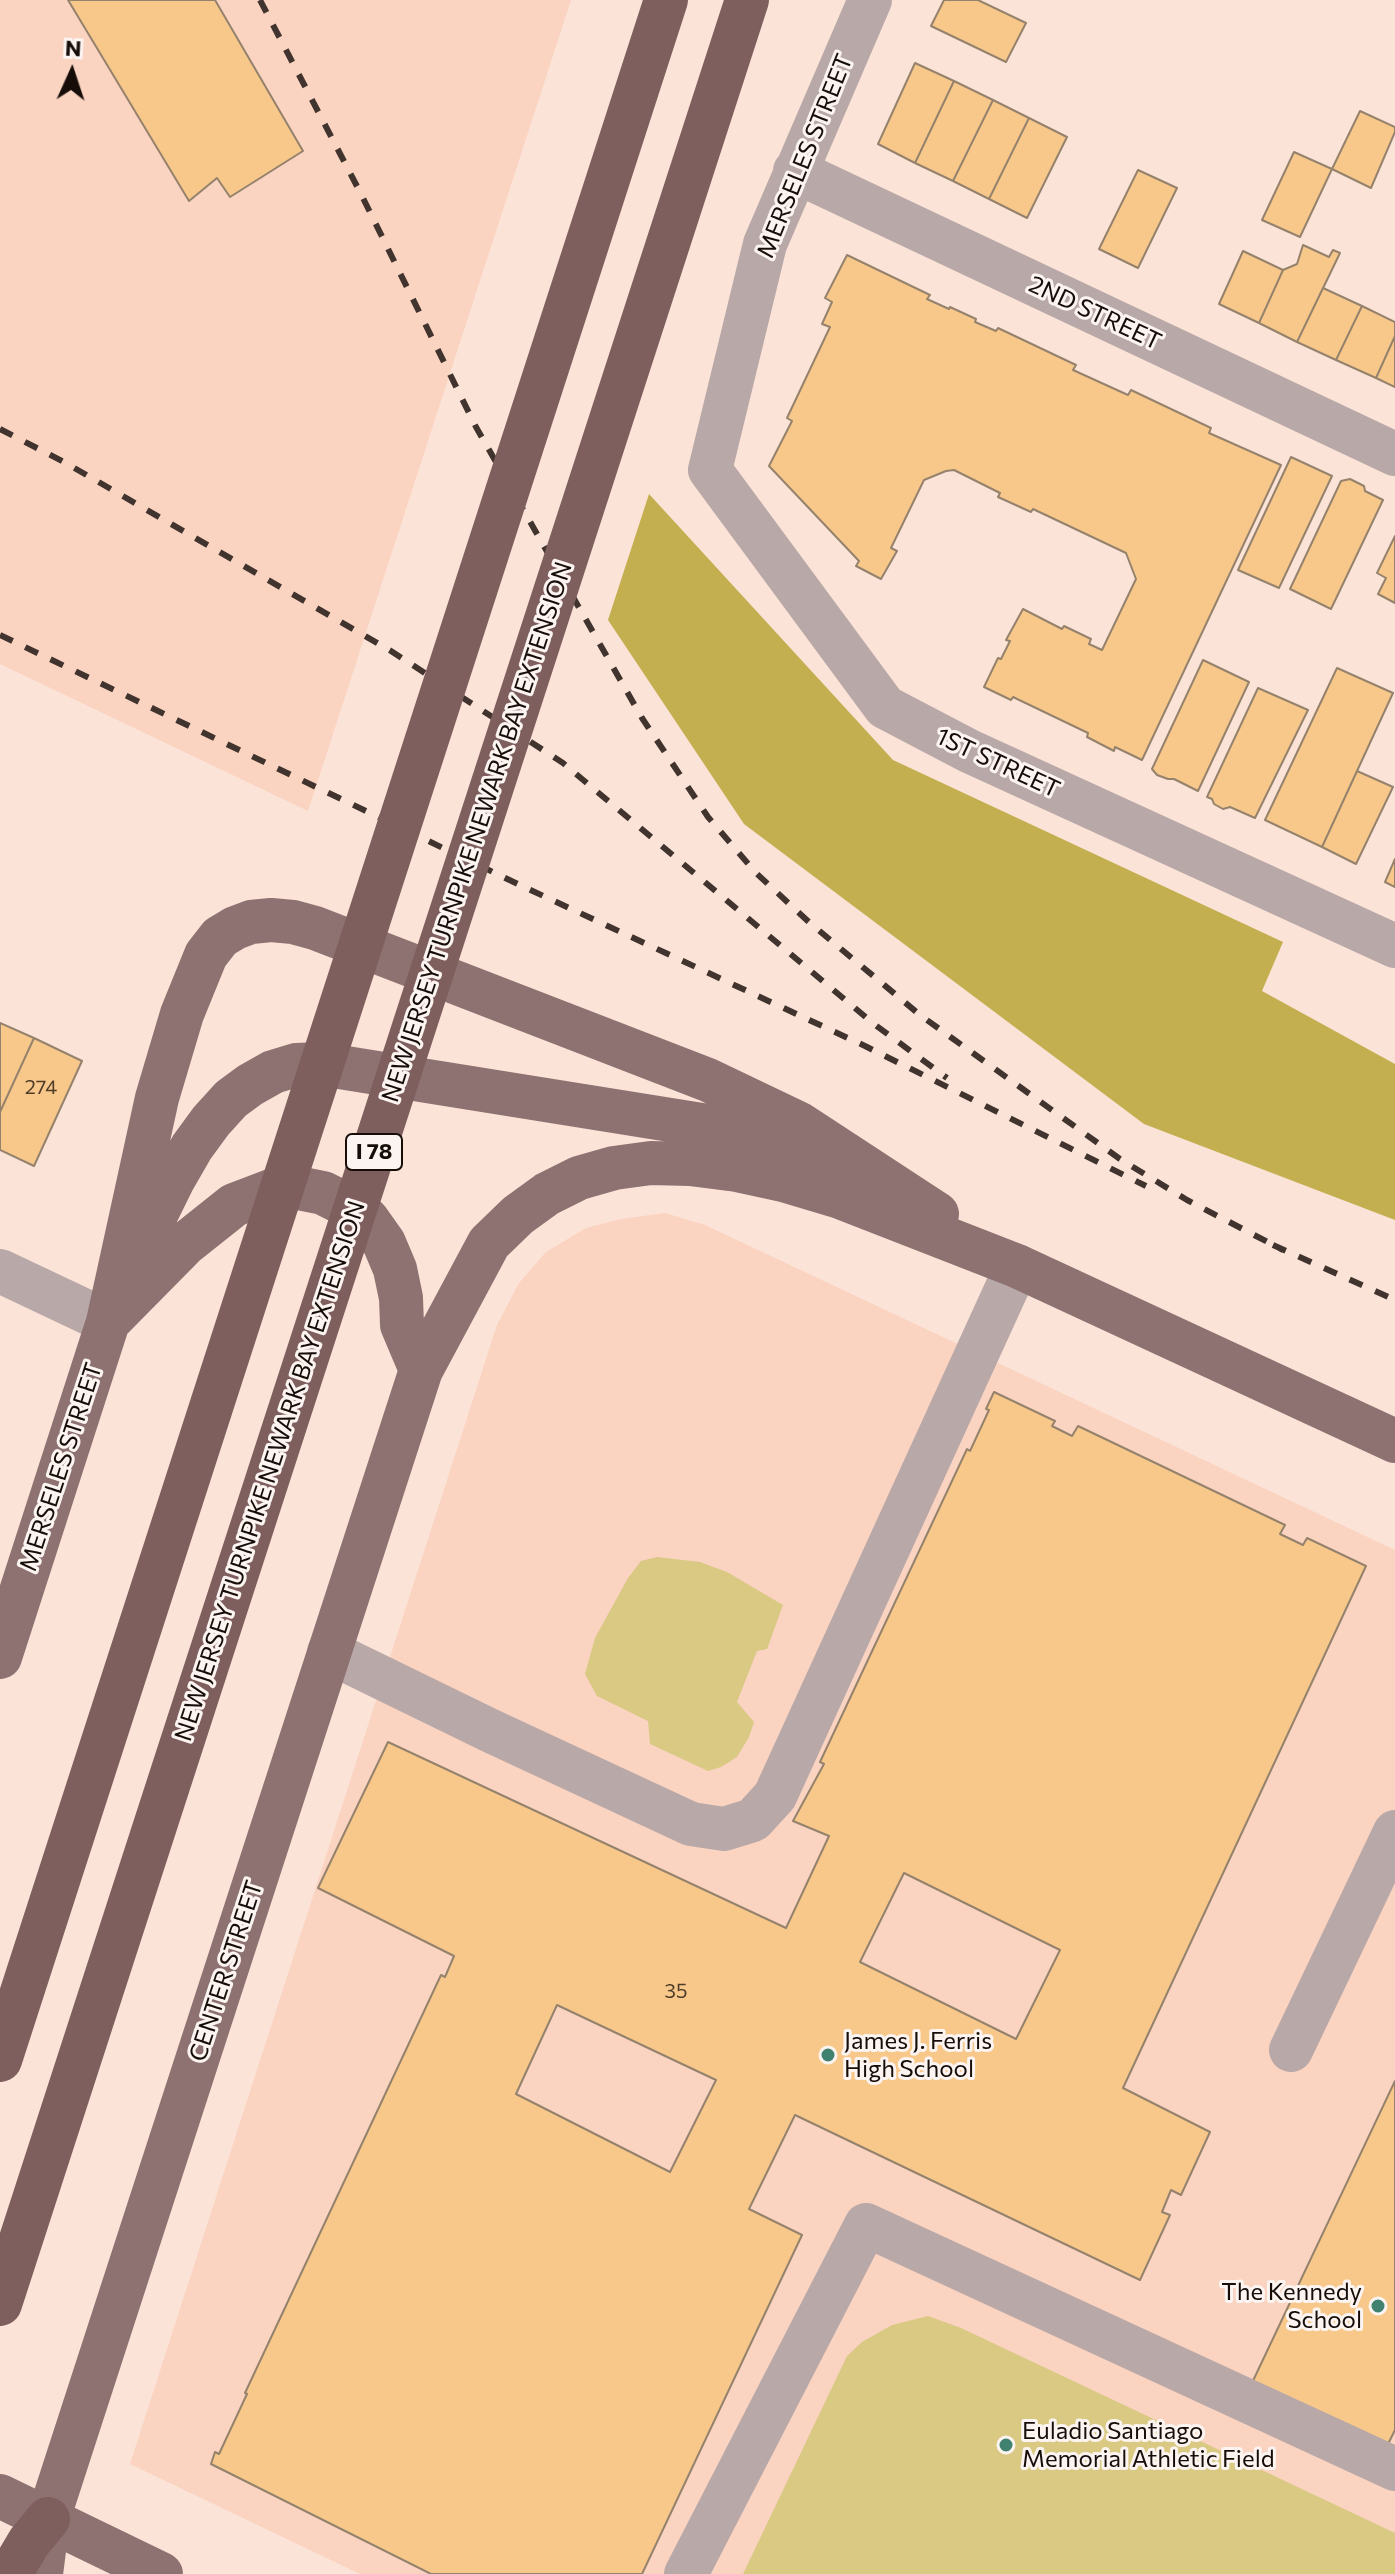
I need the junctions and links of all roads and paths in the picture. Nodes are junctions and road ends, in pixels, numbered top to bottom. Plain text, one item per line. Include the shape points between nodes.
1 (666, 0) edge
2 (747, 0) edge
3 (870, 0) edge
4 (795, 171) junction
5 (1395, 454) edge
6 (713, 455) joint
7 (1395, 946) edge
8 (927, 1208) junction
9 (1017, 1266) junction
10 (0, 1271) edge
11 (108, 1322) junction
12 (421, 1370) junction
13 (1395, 1441) edge
14 (329, 1652) junction
15 (0, 1657) edge
16 (1395, 1832) edge
17 (1291, 2050) dead end
18 (0, 2060) edge
19 (0, 2304) edge
20 (1395, 2469) edge
21 (0, 2496) edge
22 (48, 2519) junction
23 (10, 2574) edge
24 (41, 2574) edge
25 (161, 2574) edge
26 (686, 2574) edge

1 - 18 highway, bridge
2 - 19 highway, NEW JERSEY TURNPIKE NEWARK BAY EXTENSION / I 78, bridge
3 - 4 street, MERSELES STREET
4 - 5 street, 2ND STREET
4 - 6 street, MERSELES STREET via 765,244
6 - 7 street, 1ST STREET via 710,470 885,707 969,751
8 - 9 main road
8 - 11 main road via 780,1147 714,1127 321,1064 296,1065 273,1072 231,1099 198,1138 146,1234
8 - 11 main road via 798,1123 708,1080 315,928 251,922 220,937 206,955 182,1014 157,1098
9 - 12 main road, CENTER STREET via 783,1180 690,1164 614,1168 547,1194 489,1243
9 - 13 main road
9 - 14 street via 775,1796 753,1820 724,1829 691,1824
10 - 11 street
11 - 12 main road via 185,1244 234,1205 276,1189 298,1188 343,1203 367,1219 384,1243 395,1269 402,1325
11 - 15 main road, MERSELES STREET
12 - 14 main road, CENTER STREET
14 - 22 main road, CENTER STREET
16 - 17 street
20 - 26 street via 866,2225
21 - 22 main road
22 - 23 highway
22 - 24 main road, CENTER STREET
22 - 25 main road

